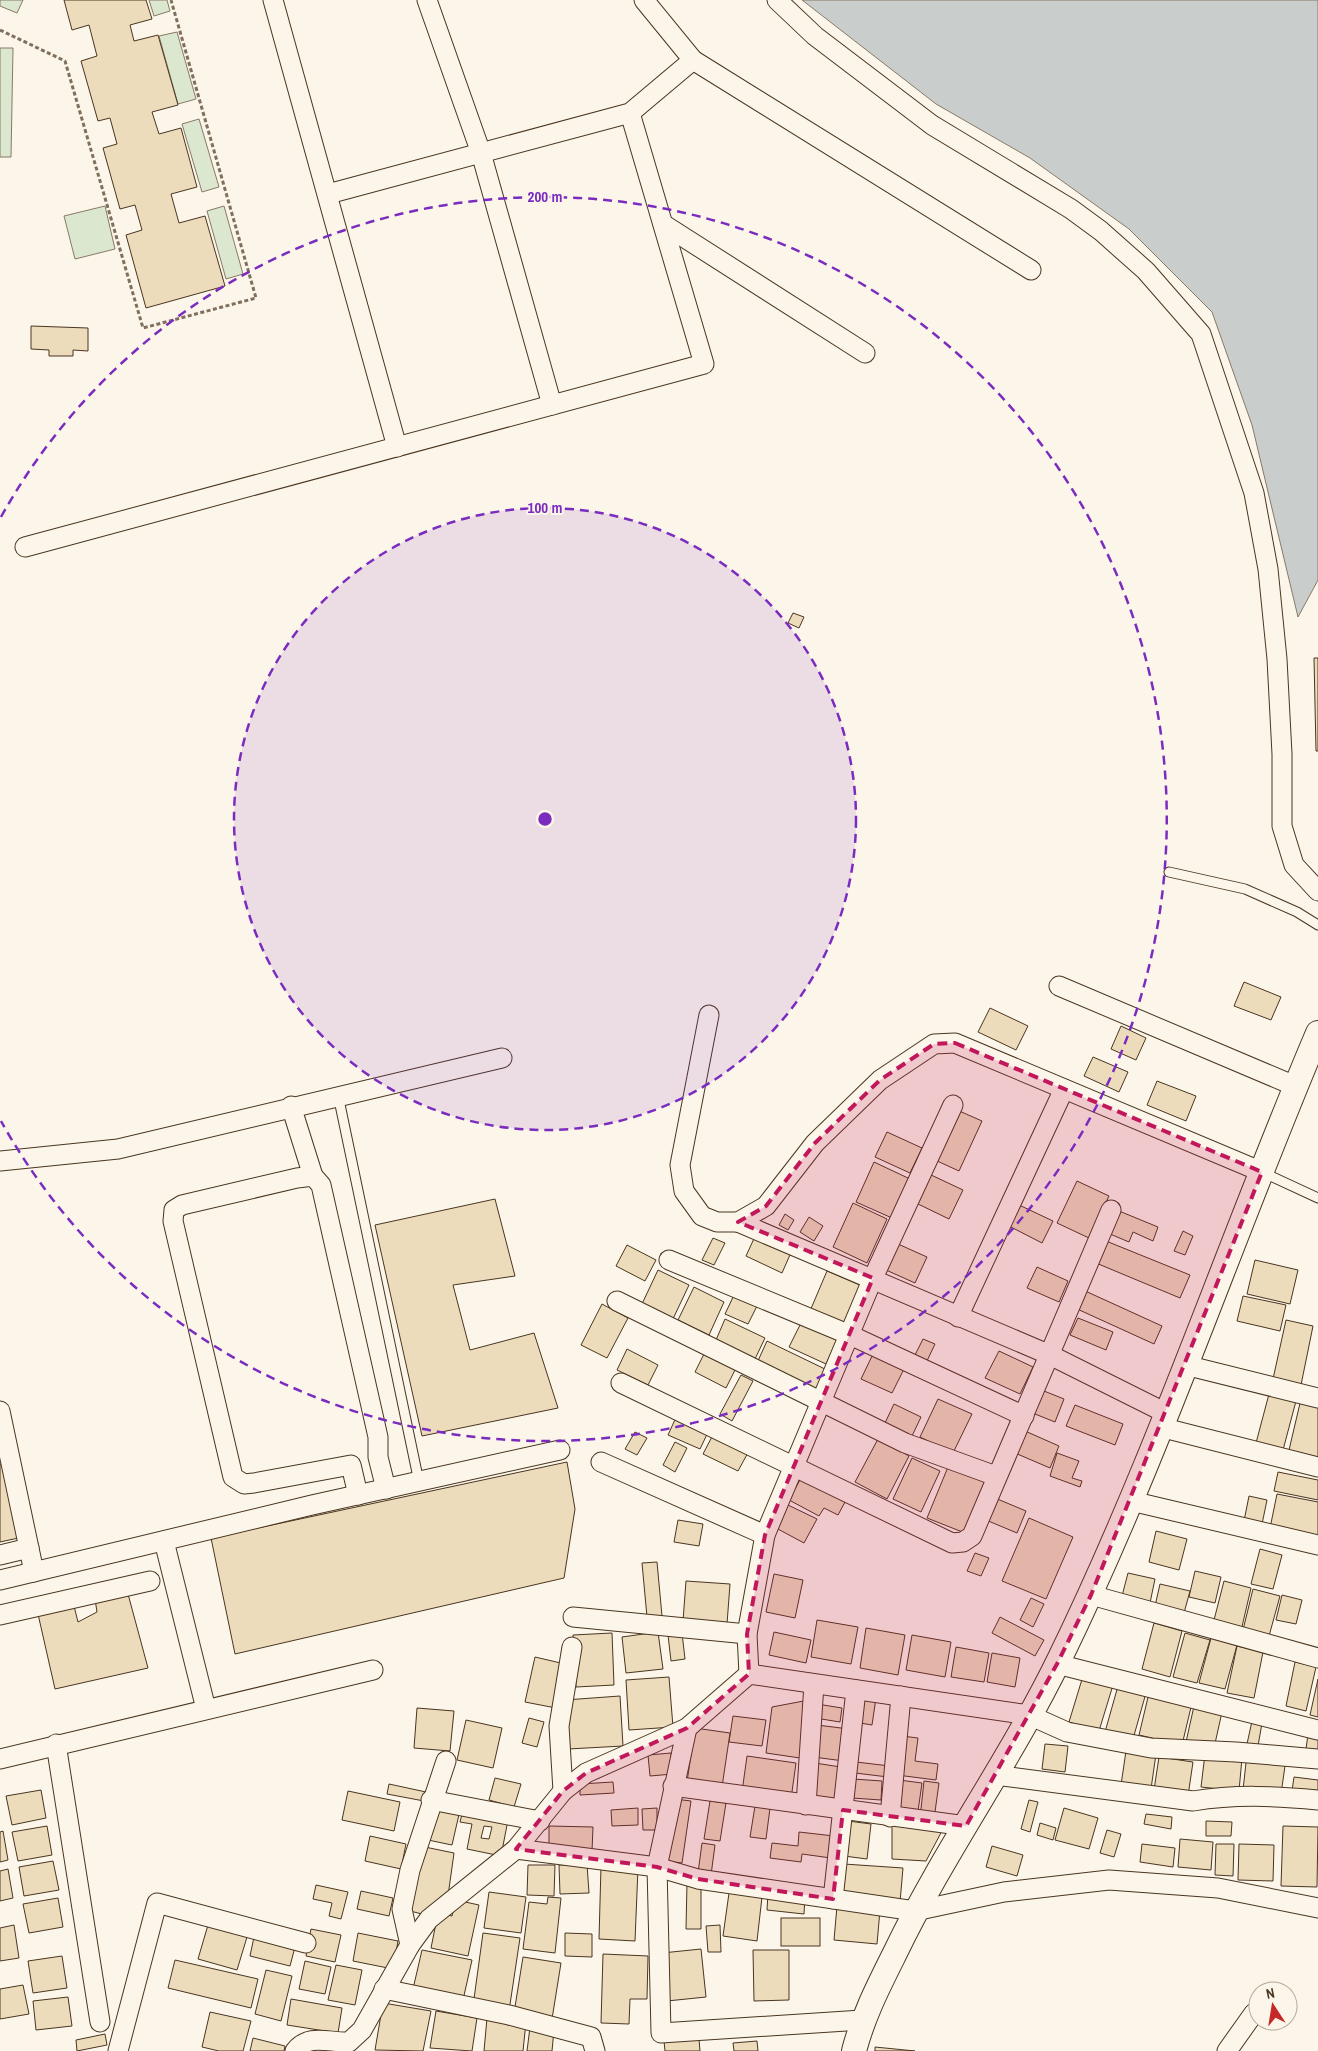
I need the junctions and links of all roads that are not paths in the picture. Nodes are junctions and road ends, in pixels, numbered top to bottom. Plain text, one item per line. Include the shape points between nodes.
1 (272, 0) edge
2 (426, 0) edge
3 (644, 0) edge
4 (777, 0) edge
5 (693, 60) junction
6 (630, 113) junction
7 (481, 153) junction
8 (328, 194) junction
9 (663, 224) junction
10 (1031, 270) dead end
11 (865, 354) dead end
12 (552, 405) junction
13 (397, 447) junction
14 (26, 547) dead end
15 (1169, 872) dead end
16 (1318, 891) edge
17 (1318, 925) edge
18 (1060, 986) dead end
19 (709, 1015) dead end
20 (1318, 1033) edge
21 (502, 1058) dead end
22 (1295, 1086) junction
23 (1064, 1089) junction
24 (338, 1095) junction
25 (953, 1105) dead end
26 (291, 1106) junction
27 (0, 1162) edge
28 (1262, 1172) junction
29 (314, 1176) junction
30 (1318, 1198) edge
31 (1111, 1210) dead end
32 (738, 1222) junction
33 (669, 1260) dead end
34 (874, 1278) junction
35 (616, 1301) dead end
36 (958, 1317) junction
37 (850, 1335) junction
38 (1050, 1355) junction
39 (1185, 1365) junction
40 (621, 1384) dead end
41 (1318, 1398) edge
42 (821, 1402) junction
43 (0, 1410) edge
44 (1024, 1416) junction
45 (1163, 1420) junction
46 (4, 1450) edge
47 (560, 1450) dead end
48 (378, 1457) junction
49 (601, 1462) dead end
50 (351, 1465) junction
51 (794, 1466) junction
52 (1318, 1467) edge
53 (996, 1476) junction
54 (419, 1482) junction
55 (386, 1489) junction
56 (358, 1495) junction
57 (1131, 1501) junction
58 (765, 1535) junction
59 (164, 1541) junction
60 (1318, 1545) edge
61 (29, 1548) junction
62 (0, 1555) edge
63 (34, 1572) junction
64 (0, 1580) edge
65 (150, 1581) dead end
66 (1091, 1595) junction
67 (0, 1615) edge
68 (572, 1617) dead end
69 (747, 1634) junction
70 (572, 1647) dead end
71 (1318, 1658) edge
72 (1057, 1664) junction
73 (373, 1670) dead end
74 (748, 1674) junction
75 (814, 1684) junction
76 (856, 1690) junction
77 (900, 1696) junction
78 (206, 1709) junction
79 (1029, 1715) junction
80 (687, 1728) junction
81 (1318, 1730) edge
82 (56, 1744) junction
83 (0, 1759) edge
84 (1318, 1759) edge
85 (446, 1761) dead end
86 (995, 1775) junction
87 (673, 1786) junction
88 (563, 1791) junction
89 (432, 1800) junction
90 (1318, 1800) edge
91 (806, 1805) junction
92 (843, 1810) junction
93 (890, 1817) junction
94 (540, 1821) junction
95 (966, 1826) junction
96 (516, 1849) junction
97 (657, 1867) junction
98 (833, 1899) junction
99 (1318, 1908) edge
100 (915, 1911) junction
101 (306, 1943) dead end
102 (410, 1945) junction
103 (384, 1989) junction
104 (862, 2020) junction
105 (1248, 2021) edge
106 (100, 2022) dead end
107 (118, 2051) edge
108 (295, 2051) edge
109 (595, 2051) edge
110 (854, 2051) edge
111 (1227, 2051) edge

1 - 8 street
2 - 7 street
3 - 5 street
4 - 16 street via 815,36 932,125 1101,230 1146,271 1200,334 1254,493 1268,569 1278,678 1282,826 1294,865
5 - 6 street
5 - 10 street
6 - 7 street
6 - 9 street
7 - 8 street
7 - 12 street
8 - 13 street
9 - 11 street
9 - 12 street via 704,364
12 - 13 street
13 - 14 street
15 - 17 lane via 1245,889
18 - 22 street
19 - 32 street via 680,1166 684,1192 702,1216 716,1222
20 - 22 street
21 - 24 street
22 - 28 street
23 - 28 street
23 - 32 street via 955,1043 934,1044 880,1080 815,1144 766,1206
23 - 36 street
24 - 26 street
24 - 54 lane
25 - 34 street
26 - 27 street via 118,1149
26 - 29 street
28 - 30 lane
28 - 39 street
29 - 48 street via 321,1185 372,1408 380,1445
29 - 50 street via 182,1205 174,1210 173,1221 232,1477 244,1484 254,1483
31 - 38 street
32 - 34 street
33 - 37 street
34 - 36 street
34 - 37 street
35 - 42 street
36 - 38 street
37 - 42 street
37 - 44 street
38 - 44 street
38 - 45 street
39 - 41 street
39 - 45 street
40 - 51 street
42 - 51 street
42 - 53 street via 905,1443
43 - 46 street
44 - 53 street
45 - 52 street
45 - 57 street
46 - 61 street
47 - 54 street
48 - 50 street
48 - 55 street
49 - 58 street
50 - 56 street
51 - 53 street via 952,1543 963,1542 972,1536
51 - 58 street
54 - 55 street
55 - 56 street
56 - 59 street
57 - 60 street
57 - 66 street
58 - 69 street
59 - 63 street
59 - 78 street
61 - 62 street
61 - 63 street
63 - 64 street
65 - 67 street
66 - 71 street
66 - 72 street
68 - 69 street
69 - 74 street
70 - 88 street via 559,1726
72 - 79 street
72 - 81 street
73 - 78 street
74 - 75 street
74 - 80 street
75 - 76 street
75 - 91 street
76 - 77 street
76 - 92 street
77 - 79 street
77 - 93 street
78 - 82 street
79 - 84 street via 1068,1732 1151,1748
79 - 86 street
80 - 87 street
80 - 88 street via 586,1773
82 - 83 street
82 - 106 street
85 - 89 street
86 - 90 street via 1193,1801 1265,1795
86 - 95 street
87 - 91 street
87 - 97 street
88 - 94 street
89 - 94 street
89 - 102 street via 410,1870 402,1909
91 - 92 street
92 - 93 street
92 - 98 street
93 - 95 street
94 - 96 street
95 - 100 street
96 - 97 street
96 - 102 street via 429,1920
97 - 98 street via 698,1878
97 - 104 street via 661,2033
98 - 100 street
99 - 100 street via 1218,1888 1109,1880 1004,1892
100 - 104 street
101 - 107 street via 157,1903
102 - 103 street
103 - 108 street via 362,2030 349,2042 311,2039
103 - 109 street via 509,2015 591,2037
104 - 110 street
105 - 111 street

